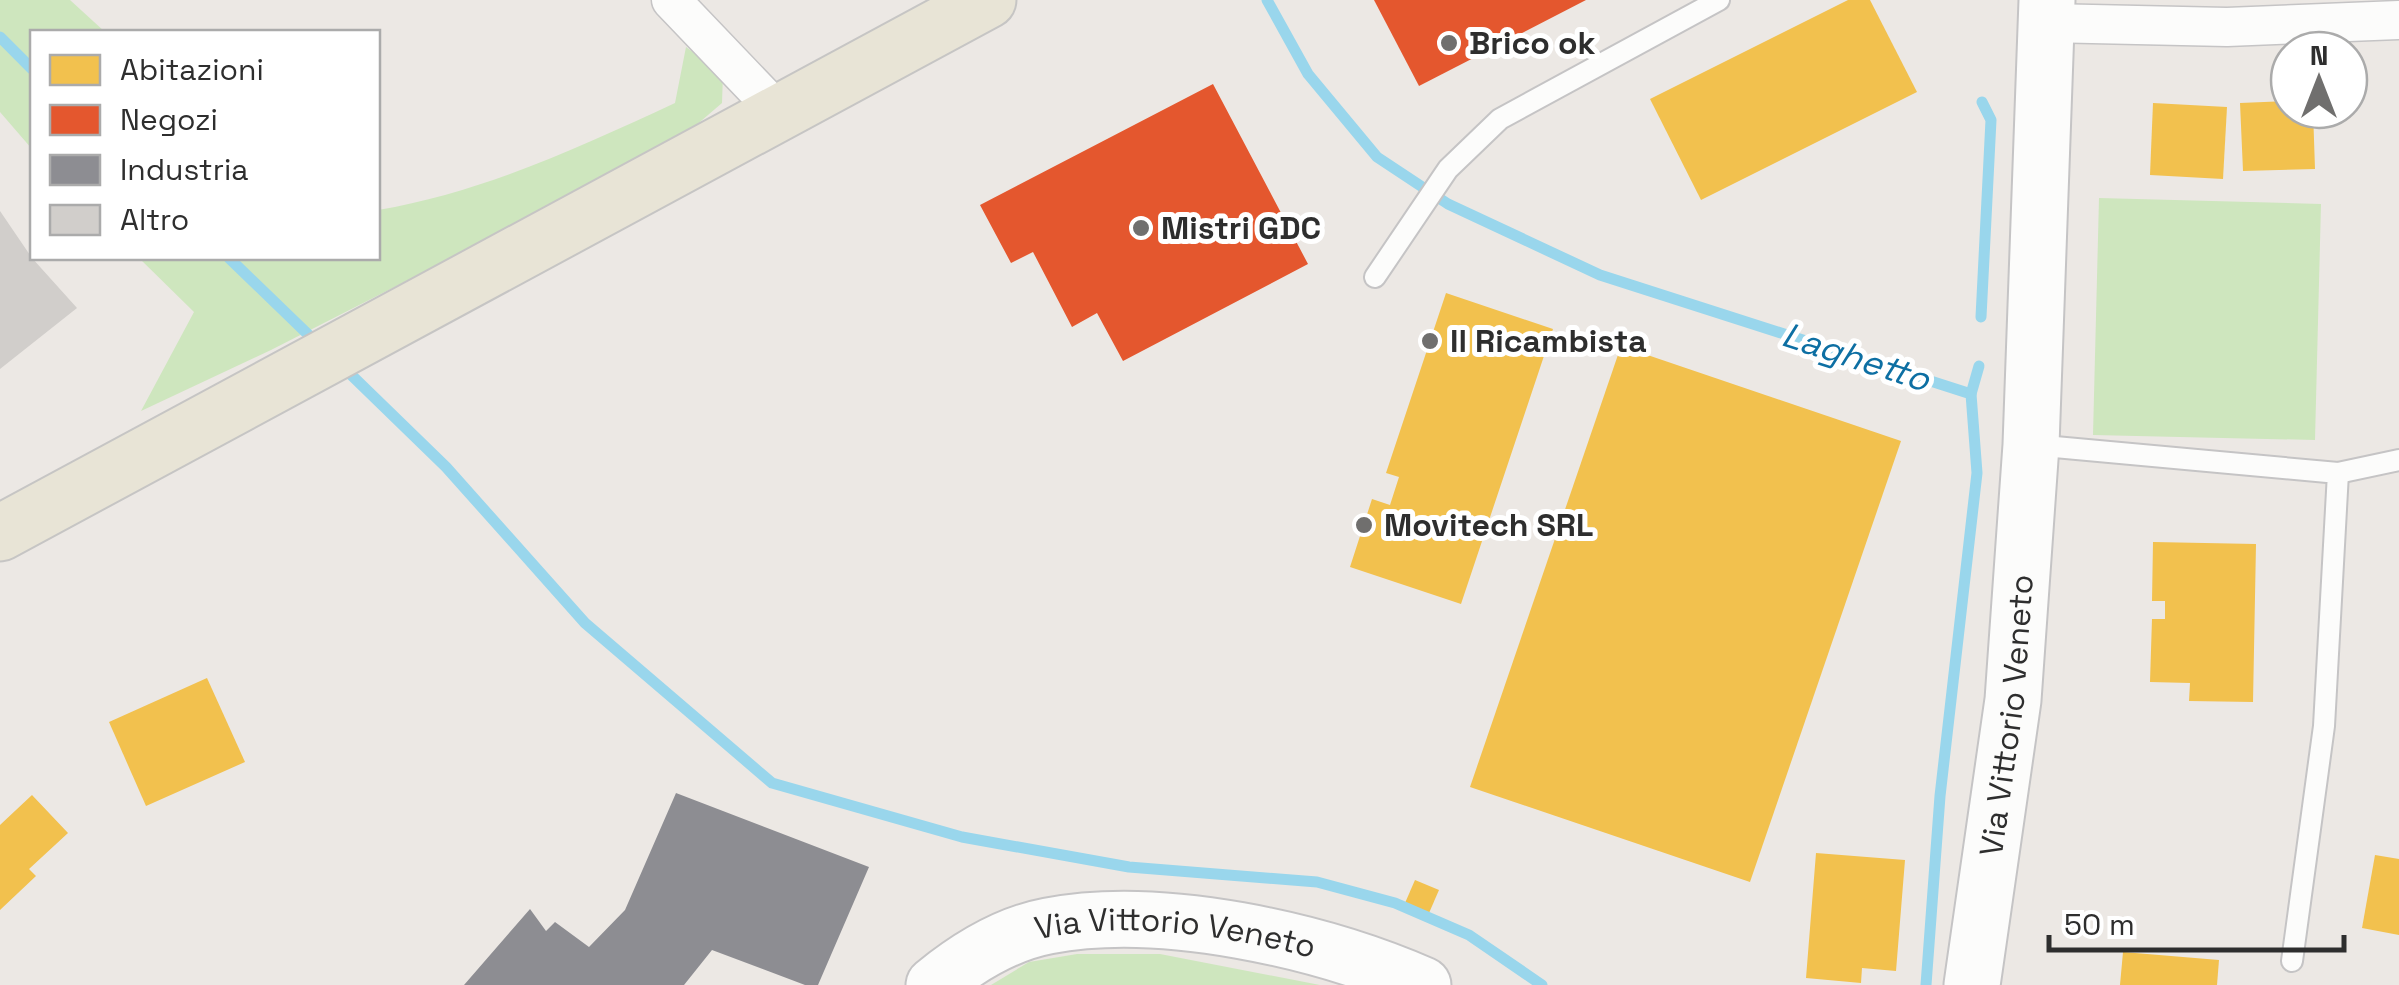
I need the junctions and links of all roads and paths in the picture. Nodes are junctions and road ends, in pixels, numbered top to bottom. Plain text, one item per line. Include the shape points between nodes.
1 (671, 0) edge
2 (988, 0) edge
3 (1719, 0) edge
4 (2047, 11) edge
5 (2399, 20) edge
6 (779, 113) junction
7 (1374, 277) dead end
8 (237, 408) junction
9 (2031, 445) junction
10 (2399, 460) edge
11 (2338, 474) junction
12 (0, 511) edge
13 (0, 533) edge
14 (2292, 961) dead end
15 (934, 985) edge
16 (1423, 985) edge
17 (1972, 985) edge

1 - 6 street
2 - 6 main road
3 - 7 lane via 1500,119 1448,170
4 - 5 street via 2227,27
4 - 9 street, Via Vittorio Veneto
6 - 8 main road
8 - 12 main road
8 - 13 main road
9 - 11 lane
9 - 17 street, Via Vittorio Veneto via 2013,700
10 - 11 lane
11 - 14 lane via 2324,726
15 - 16 street, Via Vittorio Veneto via 1013,936 1049,926 1145,921 1294,944 1374,964

